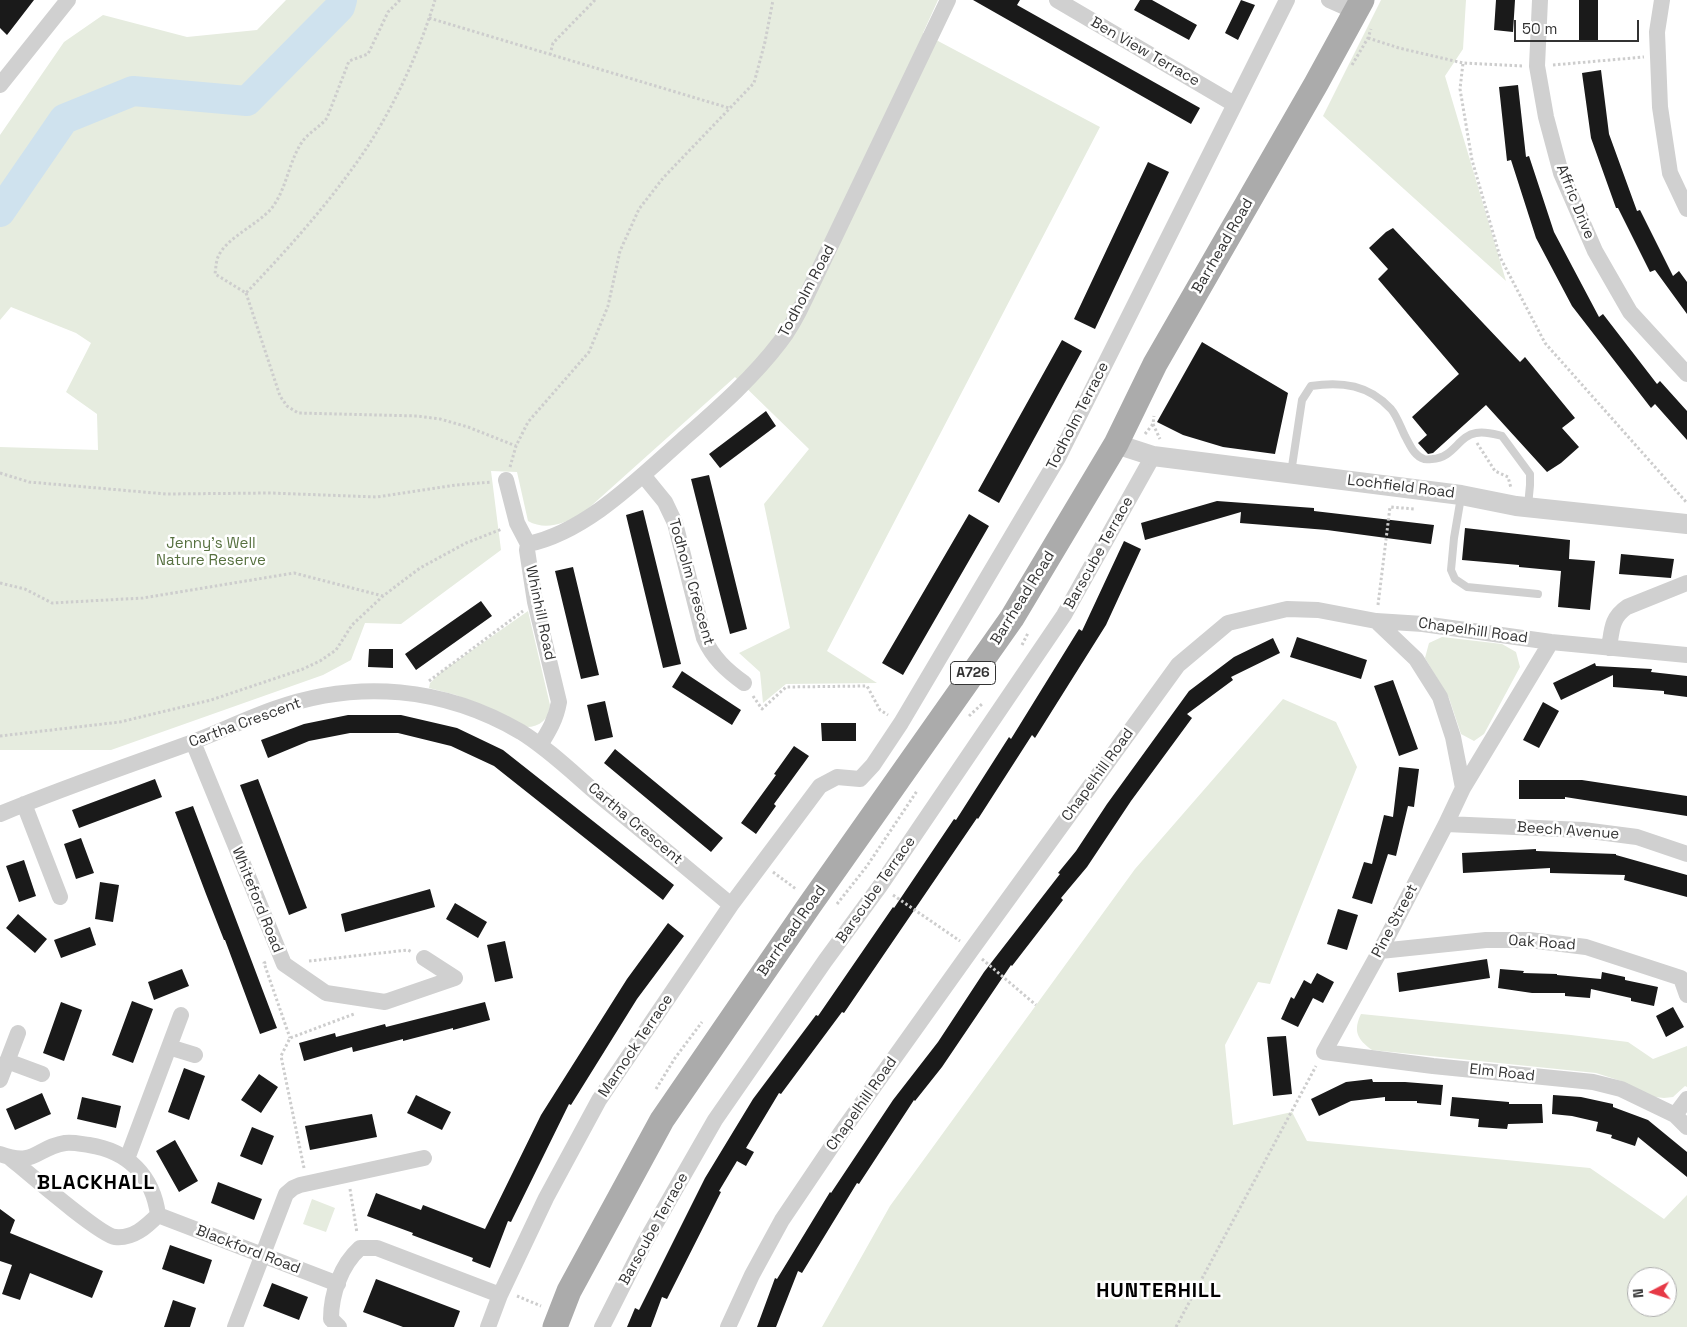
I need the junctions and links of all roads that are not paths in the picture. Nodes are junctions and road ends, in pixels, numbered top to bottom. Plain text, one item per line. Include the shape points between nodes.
1 (68, 0) edge
2 (948, 0) edge
3 (1057, 0) edge
4 (1287, 0) edge
5 (1329, 0) edge
6 (1540, 0) edge
7 (1662, 0) edge
8 (1359, 6) edge
9 (0, 85) edge
10 (1234, 104) junction
11 (1687, 209) edge
12 (1687, 374) edge
13 (1116, 444) junction
14 (1153, 456) junction
15 (1291, 474) junction
16 (643, 475) junction
17 (506, 480) road end
18 (1461, 495) junction
19 (1522, 506) junction
20 (1687, 524) edge
21 (528, 544) junction
22 (1687, 583) edge
23 (1538, 594) dead end
24 (1376, 621) junction
25 (1551, 642) junction
26 (1609, 648) junction
27 (1687, 655) edge
28 (744, 683) road end
29 (193, 742) junction
30 (540, 745) junction
31 (820, 786) joint
32 (1463, 788) junction
33 (24, 804) junction
34 (0, 814) edge
35 (1446, 824) junction
36 (1687, 854) edge
37 (60, 897) dead end
38 (731, 906) junction
39 (1380, 951) junction
40 (424, 958) road end
41 (1684, 976) edge
42 (1687, 995) edge
43 (181, 1015) dead end
44 (18, 1033) dead end
45 (169, 1047) junction
46 (1324, 1052) joint
47 (195, 1056) dead end
48 (7, 1061) junction
49 (42, 1074) dead end
50 (0, 1080) edge
51 (1687, 1099) edge
52 (1675, 1115) junction
53 (1687, 1127) edge
54 (5, 1156) edge
55 (424, 1158) dead end
56 (127, 1159) junction
57 (158, 1215) junction
58 (262, 1256) junction
59 (338, 1284) junction
60 (501, 1292) junction
61 (235, 1327) edge
62 (339, 1327) edge
63 (488, 1327) edge
64 (555, 1327) edge
65 (602, 1327) edge
66 (728, 1327) edge

1 - 9 street
2 - 16 street, Todholm Road via 795,320 762,364
3 - 10 street, Ben View Terrace
4 - 10 street, Todholm Terrace
5 - 8 street
6 - 12 street, Affric Drive via 1537,66 1561,173 1594,251 1630,312
7 - 11 street via 1657,32 1660,107 1670,173
8 - 13 main road, Barrhead Road / A726 via 1155,364
10 - 31 street, Todholm Terrace via 1058,458 901,723 860,779 837,777
13 - 14 street, Lochfield Road
13 - 64 main road, Barrhead Road / A726 via 1012,618 662,1120 569,1291
14 - 15 street, Lochfield Road
14 - 65 street, Barscube Terrace via 1064,615 880,886 715,1120 644,1244
15 - 18 street, Lochfield Road
15 - 19 lane via 1302,400 1311,386 1331,383 1354,385 1392,410 1415,454 1424,460 1440,458 1472,434 1489,432 1502,436 1530,474
16 - 21 street, Todholm Road via 573,527
16 - 28 street, Todholm Crescent via 673,517 704,638 722,666
17 - 21 street, Whinhill Road via 517,523
18 - 19 street, Lochfield Road
18 - 23 lane via 1451,570 1455,579 1467,587
19 - 20 street, Lochfield Road
21 - 30 street, Whinhill Road via 535,602 559,702 552,726
22 - 26 street via 1618,613 1613,622
24 - 25 street, Chapelhill Road via 1423,624
24 - 32 street via 1416,659 1440,696 1453,737
24 - 66 street, Chapelhill Road via 1318,610 1287,609 1228,623 1178,665 835,1142 782,1220
25 - 26 street, Chapelhill Road
25 - 32 street, Pine Street
26 - 27 street, Chapelhill Road
29 - 30 street, Cartha Crescent via 275,709 314,698 384,690 437,698 470,708 500,721
29 - 33 street, Cartha Crescent
29 - 40 street, Whiteford Road via 282,961 326,993 385,1002 455,978
30 - 38 street, Cartha Crescent
31 - 38 street, Marnock Terrace
32 - 35 street, Pine Street
33 - 34 street, Cartha Crescent
33 - 37 street
35 - 36 street, Beech Avenue via 1583,830 1637,837
35 - 39 street, Pine Street
38 - 60 street, Marnock Terrace via 599,1100 546,1198
39 - 41 street, Oak Road via 1486,940 1529,940 1586,947
39 - 46 street, Pine Street
41 - 42 street, Oak Road
43 - 45 street
44 - 48 street
45 - 47 street
45 - 56 street
46 - 52 street, Elm Road via 1593,1082 1622,1089
48 - 49 street
48 - 50 street
51 - 52 street
52 - 53 street, Elm Road
54 - 56 street via 26,1159 66,1143 97,1146
54 - 57 street via 111,1236 130,1236
55 - 58 street via 293,1188 286,1194
56 - 57 street via 150,1186
57 - 58 street, Blackford Road
58 - 59 street, Blackford Road
58 - 61 street
59 - 60 street via 346,1263 360,1248 377,1248
59 - 62 street via 331,1319
60 - 63 street, Marnock Terrace

